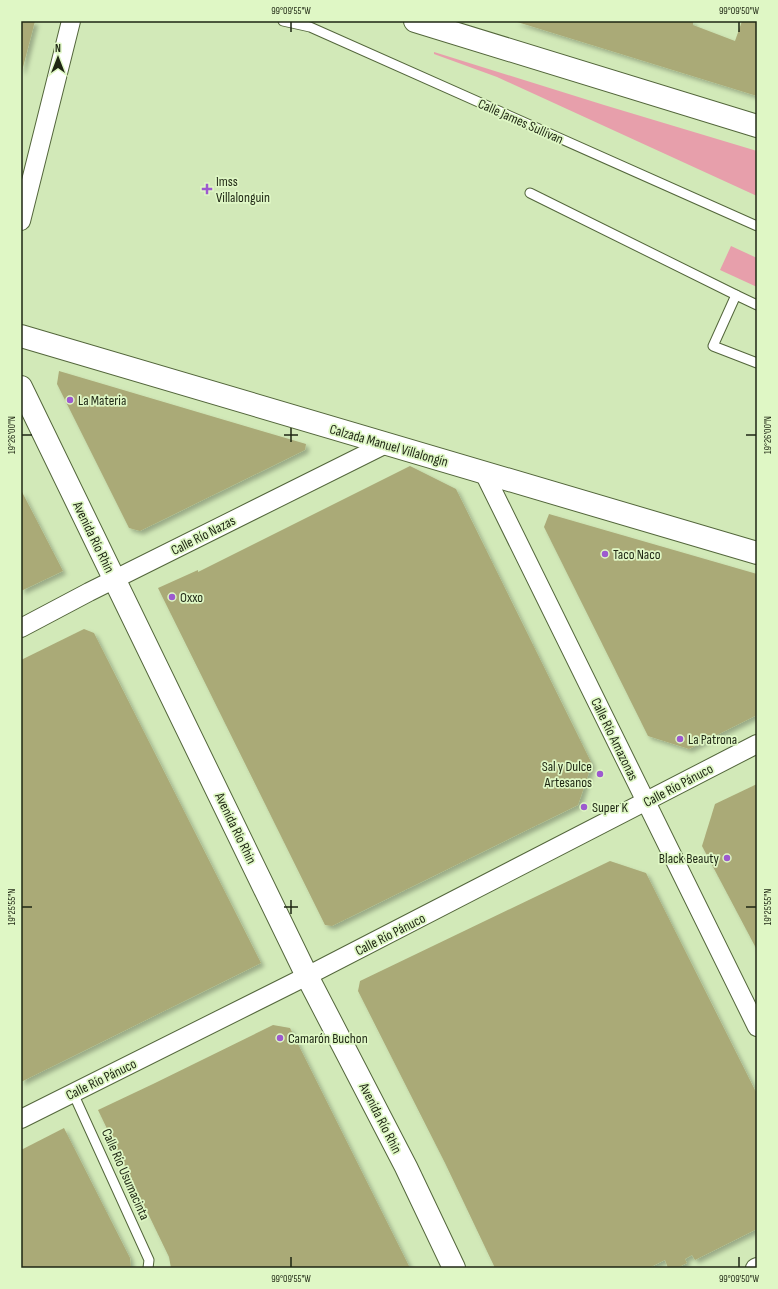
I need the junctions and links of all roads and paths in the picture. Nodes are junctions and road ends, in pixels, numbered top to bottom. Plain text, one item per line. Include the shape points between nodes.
1 (70, 21) edge
2 (283, 21) edge
3 (415, 21) edge
4 (440, 25) edge
5 (757, 126) edge
6 (530, 193) dead end
7 (21, 221) edge
8 (757, 226) edge
9 (736, 295) junction
10 (757, 305) edge
11 (21, 336) edge
12 (757, 363) edge
13 (21, 387) edge
14 (386, 444) junction
15 (484, 473) junction
16 (757, 553) edge
17 (115, 580) junction
18 (21, 628) edge
19 (757, 744) edge
20 (646, 802) junction
21 (307, 976) junction
22 (757, 1026) edge
23 (73, 1093) junction
24 (21, 1119) edge
25 (148, 1268) edge
26 (454, 1268) edge

1 - 7 street
2 - 8 lane, Calle James Sullivan via 310,27
3 - 4 street
4 - 5 street
6 - 9 lane
9 - 10 lane
9 - 12 lane via 713,346
11 - 14 street, Calzada Manuel Villalongín
13 - 17 street, Avenida Río Rhin
14 - 15 street, Calzada Manuel Villalongín
14 - 17 street, Calle Río Nazas
15 - 16 street, Calzada Manuel Villalongín
15 - 20 street, Calle Río Amazonas
17 - 18 street, Calle Río Nazas
17 - 21 street, Avenida Río Rhin
19 - 20 street, Calle Río Pánuco
20 - 21 street, Calle Río Pánuco
20 - 22 street, Calle Río Amazonas
21 - 23 street, Calle Río Pánuco
21 - 26 street, Avenida Río Rhin via 406,1167
23 - 24 street, Calle Río Pánuco
23 - 25 lane, Calle Río Usumacinta via 149,1260

